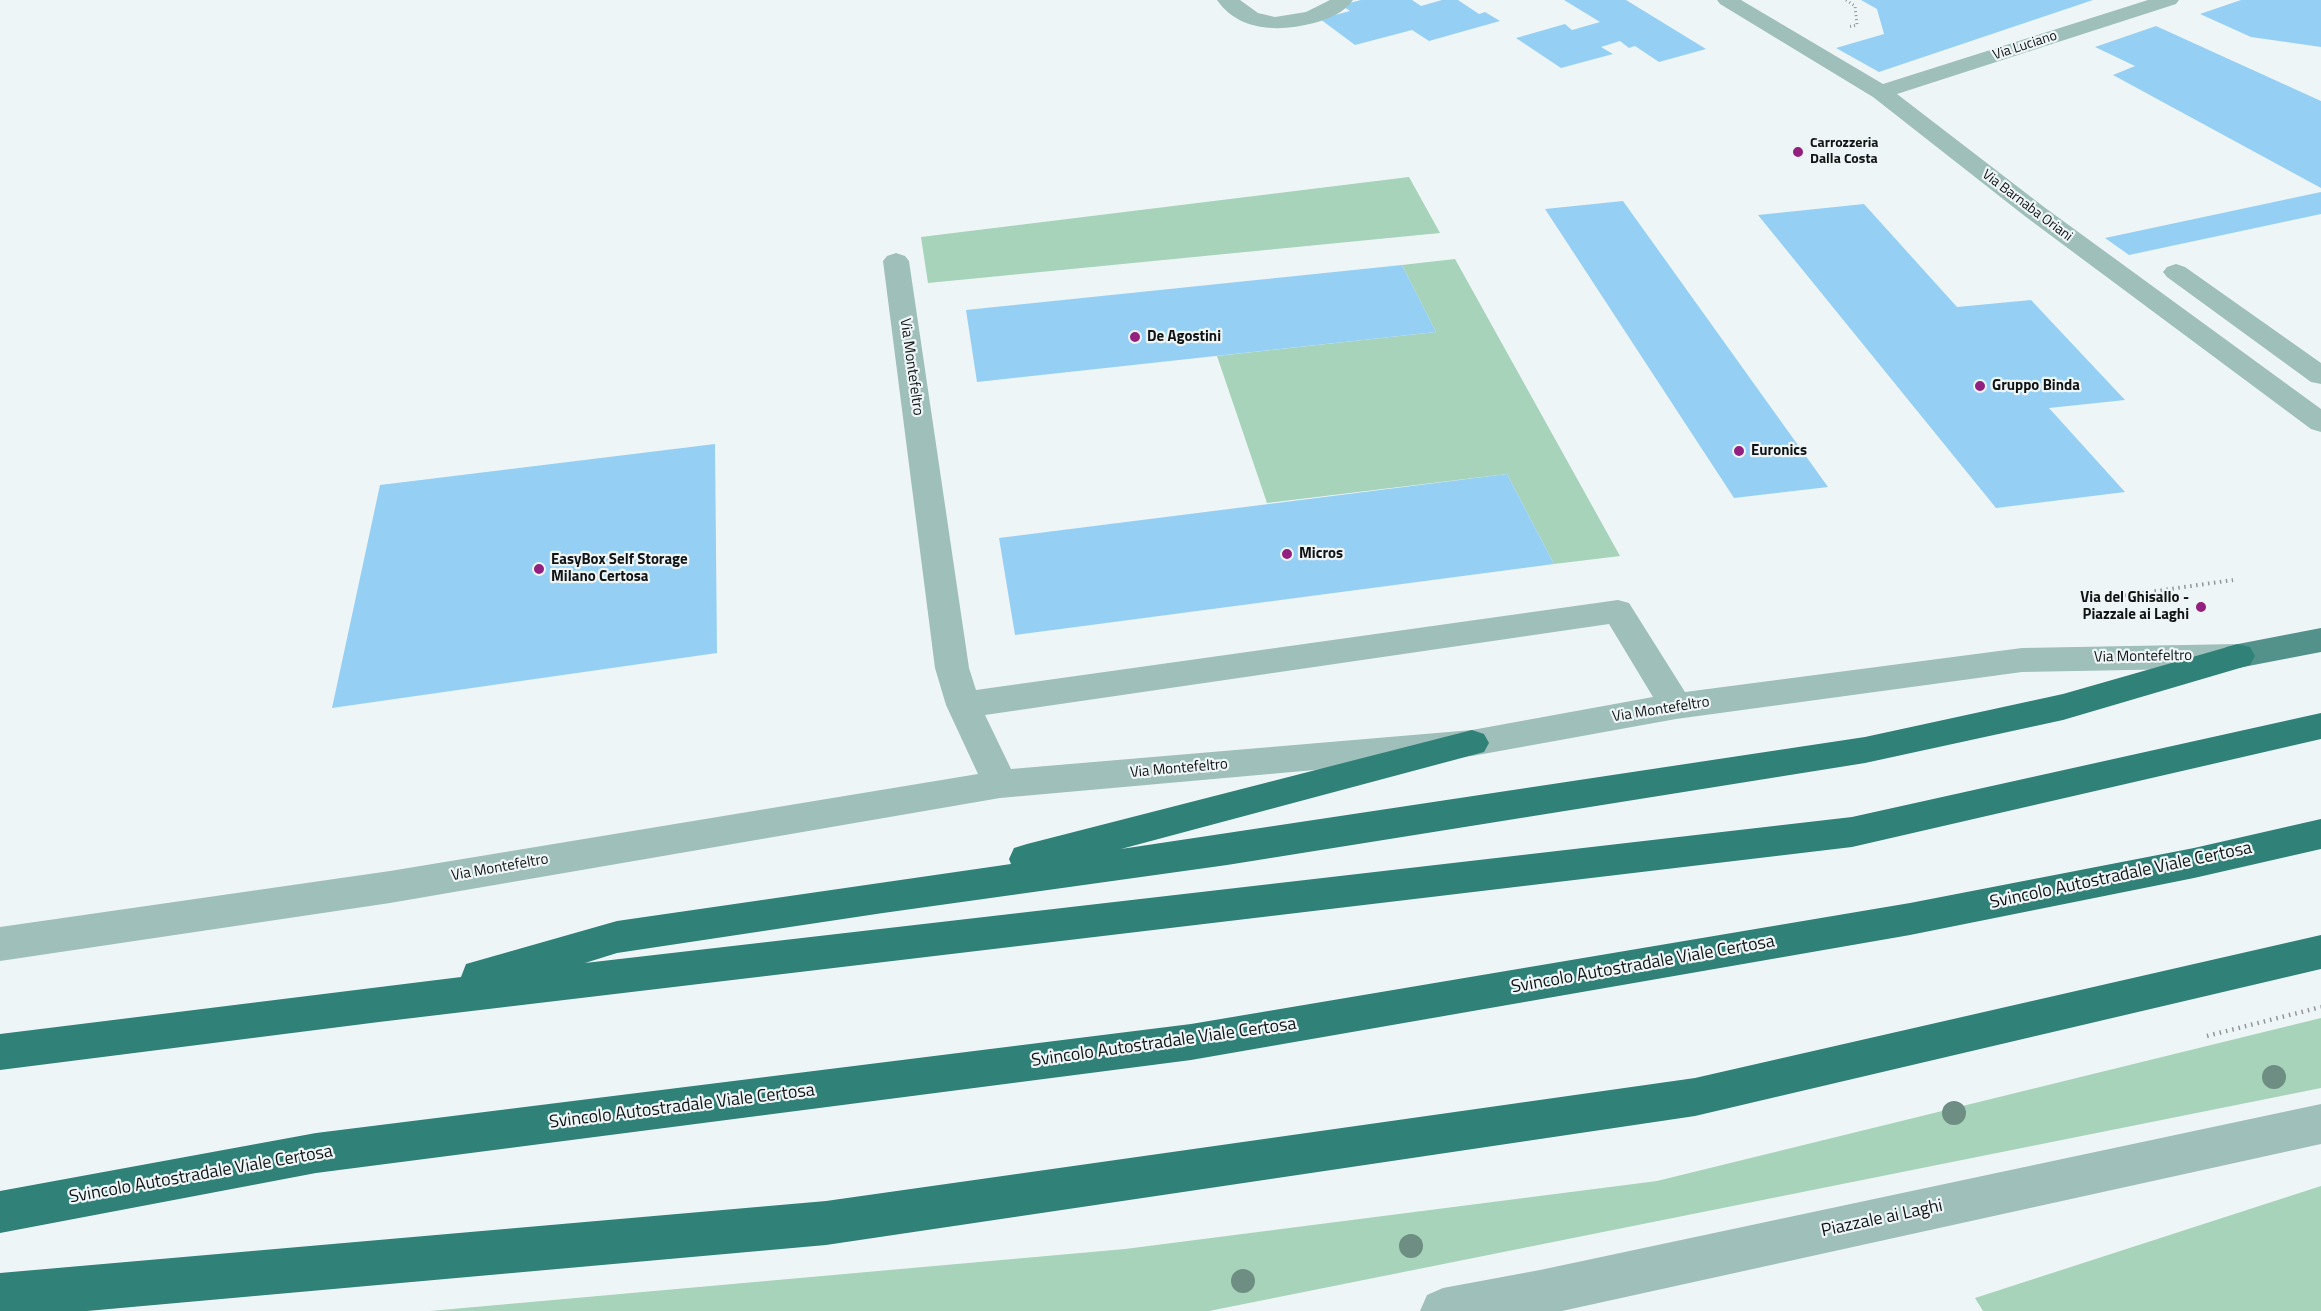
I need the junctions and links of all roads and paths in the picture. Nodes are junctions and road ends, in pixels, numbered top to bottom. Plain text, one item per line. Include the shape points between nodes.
1 (1227, 0) edge
2 (1343, 0) edge
3 (1727, 0) edge
4 (2169, 0) edge
5 (1881, 92) junction
6 (896, 261) dead end
7 (2176, 272) dead end
8 (2321, 376) edge
9 (2321, 423) edge
10 (2233, 580) dead end
11 (2107, 598) dead end
12 (2321, 639) edge
13 (2238, 656) junction
14 (963, 705) junction
15 (1676, 706) junction
16 (2321, 726) edge
17 (1472, 742) junction
18 (1000, 784) junction
19 (2321, 834) edge
20 (884, 897) junction
21 (0, 944) edge
22 (2321, 952) edge
23 (379, 1004) junction
24 (2321, 1007) edge
25 (2207, 1036) dead end
26 (0, 1052) edge
27 (2321, 1124) edge
28 (0, 1212) edge
29 (0, 1296) edge
30 (1443, 1311) edge

1 - 2 street via 1255,20 1282,23 1315,17
3 - 5 street, Via Barnaba Oriani
4 - 5 street, Via Luciano
5 - 9 street, Via Barnaba Oriani via 2035,212
6 - 14 street, Via Montefeltro via 952,668
7 - 8 street
10 - 11 path
12 - 13 main road, Via Montefeltro
13 - 15 street, Via Montefeltro via 2022,660
13 - 20 highway via 2063,707 1865,750 1227,850
14 - 15 street via 1618,611
14 - 18 street, Via Montefeltro
15 - 17 street, Via Montefeltro
16 - 23 highway via 1852,832
17 - 18 street, Via Montefeltro
17 - 20 highway
18 - 21 street, Via Montefeltro via 390,887
19 - 28 highway, Svincolo Autostradale Viale Certosa via 1910,919 1191,1042 316,1153
20 - 23 highway via 617,938
22 - 29 highway via 1695,1097 826,1223
23 - 26 highway
24 - 25 path
27 - 30 street, Piazzale ai Laghi

